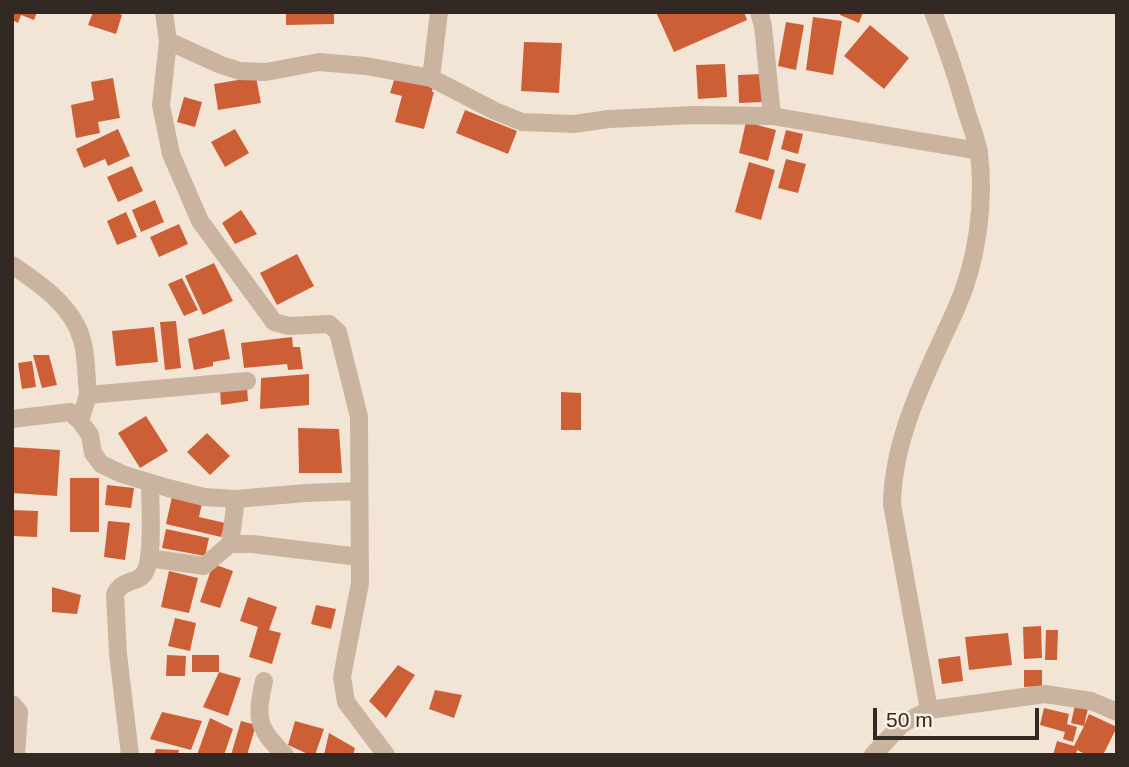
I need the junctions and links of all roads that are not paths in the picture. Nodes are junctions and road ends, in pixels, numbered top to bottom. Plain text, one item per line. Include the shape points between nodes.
1 (164, 12) edge
2 (439, 12) edge
3 (759, 12) edge
4 (933, 12) edge
5 (168, 41) junction
6 (431, 78) junction
7 (772, 117) junction
8 (979, 151) junction
9 (12, 265) edge
10 (247, 381) dead end
11 (88, 395) junction
12 (13, 419) edge
13 (80, 421) junction
14 (150, 483) junction
15 (358, 491) junction
16 (236, 499) junction
17 (230, 544) junction
18 (359, 557) junction
19 (149, 558) junction
20 (264, 681) dead end
21 (12, 704) edge
22 (929, 710) junction
23 (1117, 712) edge
24 (16, 755) edge
25 (130, 755) edge
26 (285, 755) edge
27 (386, 755) edge
28 (873, 755) edge

1 - 5 street
2 - 6 street
3 - 7 street
4 - 8 street
5 - 6 street via 240,71 266,72 319,62
5 - 15 street via 161,105 171,153 200,221 274,322 328,324 338,332 359,418
6 - 7 street via 522,122 574,124 695,115
7 - 8 street
8 - 22 street via 982,200 970,274 913,408 892,488
9 - 11 street via 39,283 76,325
10 - 11 street
11 - 13 street
12 - 13 street via 70,412
13 - 14 street via 101,464
14 - 16 street via 204,497
14 - 19 street
15 - 16 street
15 - 18 street
16 - 17 street
17 - 18 street
17 - 19 street via 204,566
18 - 27 street via 360,583 343,685 346,702
19 - 25 street via 141,578 124,583 115,594
20 - 26 street via 259,720 267,737
21 - 24 street via 19,712
22 - 23 street via 1045,694 1091,701
22 - 28 street via 902,724

